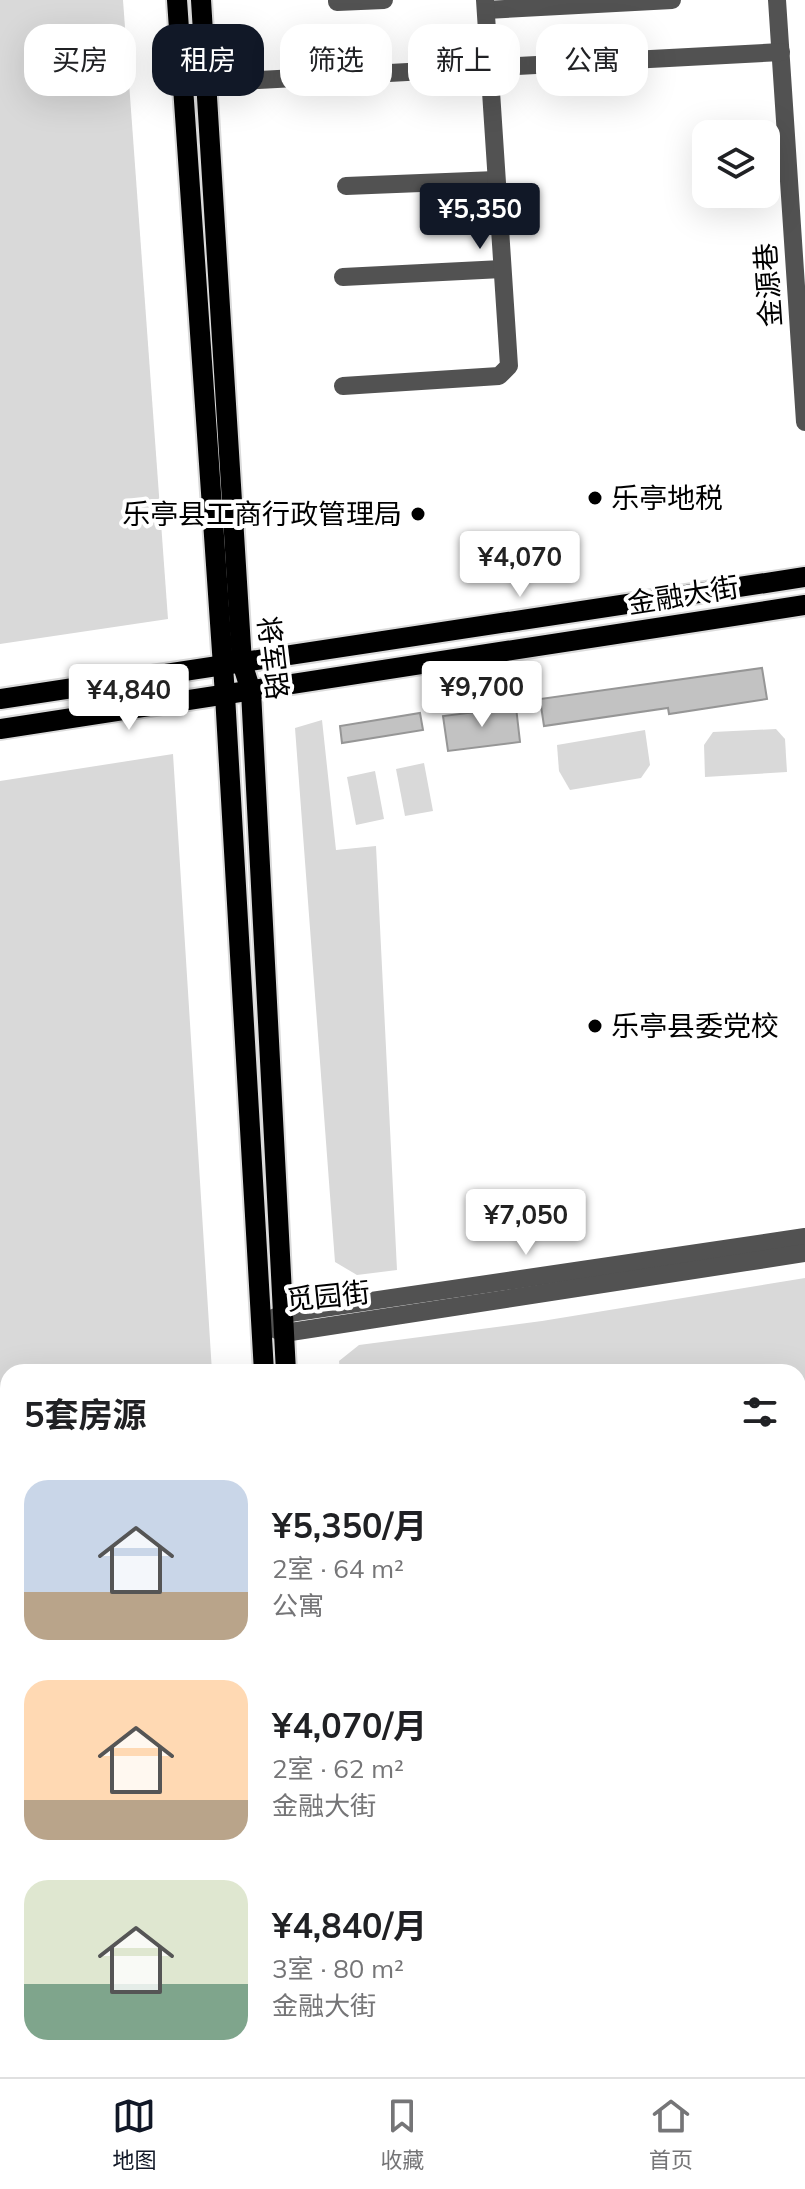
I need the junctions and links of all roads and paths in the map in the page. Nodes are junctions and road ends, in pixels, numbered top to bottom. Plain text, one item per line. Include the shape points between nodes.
1 (177, 0) edge
2 (201, 0) edge
3 (337, 0) edge
4 (384, 0) edge
5 (672, 0) edge
6 (777, 0) edge
7 (485, 5) edge
8 (178, 24) edge
9 (202, 24) edge
10 (781, 52) junction
11 (520, 65) edge
12 (408, 71) edge
13 (264, 79) edge
14 (183, 96) edge
15 (207, 96) edge
16 (490, 96) edge
17 (496, 180) junction
18 (346, 186) dead end
19 (502, 269) junction
20 (343, 277) dead end
21 (343, 386) dead end
22 (805, 422) edge
23 (805, 577) edge
24 (805, 605) edge
25 (242, 663) junction
26 (221, 666) junction
27 (251, 691) junction
28 (225, 695) junction
29 (0, 699) edge
30 (0, 729) edge
31 (805, 1237) edge
32 (805, 1253) edge
33 (261, 1323) junction
34 (283, 1323) junction
35 (264, 1364) edge
36 (286, 1364) edge

1 - 8 main road, 将军路
2 - 9 main road, 将军路
3 - 4 street
5 - 7 street
6 - 10 street, 金源巷
10 - 11 street
10 - 22 street, 金源巷
12 - 13 street
14 - 26 main road, 将军路
15 - 25 main road, 将军路
16 - 17 street
17 - 18 street
17 - 19 street
19 - 20 street
19 - 21 street via 509,366 499,376
23 - 25 main road, 金融大街
24 - 27 main road, 金融大街
25 - 26 main road, 金融大街
25 - 27 main road, 将军路
26 - 28 main road, 将军路
26 - 29 main road, 金融大街
27 - 28 main road, 金融大街
27 - 34 main road, 将军路
28 - 30 main road, 金融大街
28 - 33 main road, 将军路
31 - 34 street, 觅园街
32 - 34 street, 觅园街
33 - 34 street, 觅园街
33 - 35 main road, 将军路
34 - 36 main road, 将军路

